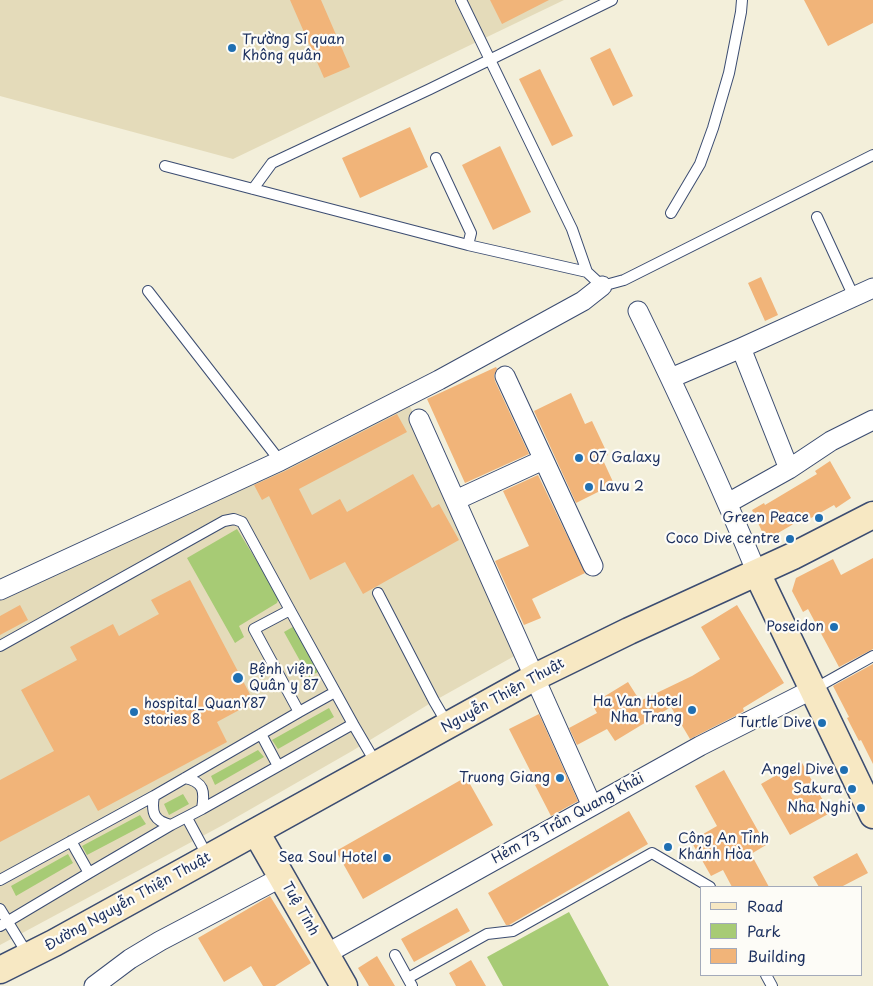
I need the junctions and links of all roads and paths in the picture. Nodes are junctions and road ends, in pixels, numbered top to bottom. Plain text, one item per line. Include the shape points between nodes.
1 (461, 0) edge
2 (612, 0) edge
3 (742, 0) edge
4 (490, 59) junction
5 (873, 155) edge
6 (436, 158) dead end
7 (165, 166) dead end
8 (253, 189) junction
9 (672, 213) dead end
10 (817, 217) dead end
11 (468, 245) junction
12 (587, 272) junction
13 (602, 286) junction
14 (873, 288) edge
15 (148, 291) dead end
16 (854, 297) junction
17 (638, 311) dead end
18 (741, 348) junction
19 (504, 376) dead end
20 (671, 378) junction
21 (419, 419) dead end
22 (873, 420) edge
23 (280, 460) junction
24 (543, 460) junction
25 (789, 469) junction
26 (456, 500) junction
27 (728, 503) junction
28 (873, 515) edge
29 (592, 566) dead end
30 (757, 573) junction
31 (0, 590) edge
32 (378, 593) dead end
33 (290, 610) junction
34 (0, 646) edge
35 (873, 656) edge
36 (535, 678) junction
37 (813, 689) junction
38 (335, 692) junction
39 (299, 712) junction
40 (354, 724) junction
41 (448, 726) junction
42 (261, 734) junction
43 (278, 766) junction
44 (377, 766) junction
45 (184, 778) junction
46 (154, 796) junction
47 (592, 806) junction
48 (202, 809) junction
49 (873, 815) edge
50 (187, 818) junction
51 (171, 826) junction
52 (256, 832) junction
53 (71, 841) junction
54 (208, 858) junction
55 (89, 873) junction
56 (282, 878) junction
57 (0, 880) edge
58 (708, 886) edge
59 (0, 909) edge
60 (4, 924) edge
61 (326, 954) junction
62 (395, 955) dead end
63 (28, 956) junction
64 (0, 970) edge
65 (410, 982) edge
66 (341, 985) edge
67 (94, 986) edge

1 - 4 lane
2 - 4 lane
3 - 9 lane via 729,73 713,128 700,164
4 - 8 lane via 272,163
4 - 12 lane via 572,229
5 - 13 lane via 624,280
6 - 11 lane via 471,233
7 - 8 lane
8 - 11 lane
10 - 16 lane
11 - 12 lane
12 - 13 lane
13 - 23 street via 583,300 439,380
14 - 16 street
15 - 23 lane
16 - 18 street
17 - 20 street
18 - 20 street
18 - 25 street
19 - 24 street
20 - 27 street
21 - 26 street
22 - 25 street via 831,441
23 - 31 street
24 - 26 street
24 - 29 street
25 - 27 street
26 - 36 street
27 - 30 street
28 - 30 street, Nguyễn Thiện Thuật
30 - 36 street, Nguyễn Thiện Thuật
30 - 37 street
32 - 41 lane
33 - 34 lane via 242,522 234,519 224,521
33 - 38 lane
33 - 39 lane via 254,629
35 - 37 lane
36 - 41 street, Nguyễn Thiện Thuật
36 - 47 street
37 - 47 street, Hẻm 73 Trần Quang Khải
37 - 49 street
38 - 39 lane
38 - 40 lane
39 - 42 lane
40 - 43 lane
40 - 44 lane
41 - 44 street, Nguyễn Thiện Thuật
42 - 43 lane
42 - 45 lane
43 - 48 lane
44 - 52 street, Nguyễn Thiện Thuật
45 - 46 lane
45 - 48 lane via 195,780 202,788
46 - 51 lane via 155,816
46 - 53 lane
47 - 61 street, Hẻm 73 Trần Quang Khải
48 - 50 lane
50 - 51 lane
50 - 54 lane
51 - 55 lane
52 - 54 street, Đường Nguyễn Thiện Thuật
52 - 56 street, Tuệ Tĩnh
53 - 55 lane
53 - 57 lane
54 - 63 street, Đường Nguyễn Thiện Thuật
55 - 60 lane
56 - 61 street, Tuệ Tĩnh
56 - 67 street via 160,941
58 - 65 lane via 652,853 513,931 488,934
59 - 60 lane
60 - 63 lane
61 - 66 street, Tuệ Tĩnh
62 - 65 lane
63 - 64 street, Đường Nguyễn Thiện Thuật

